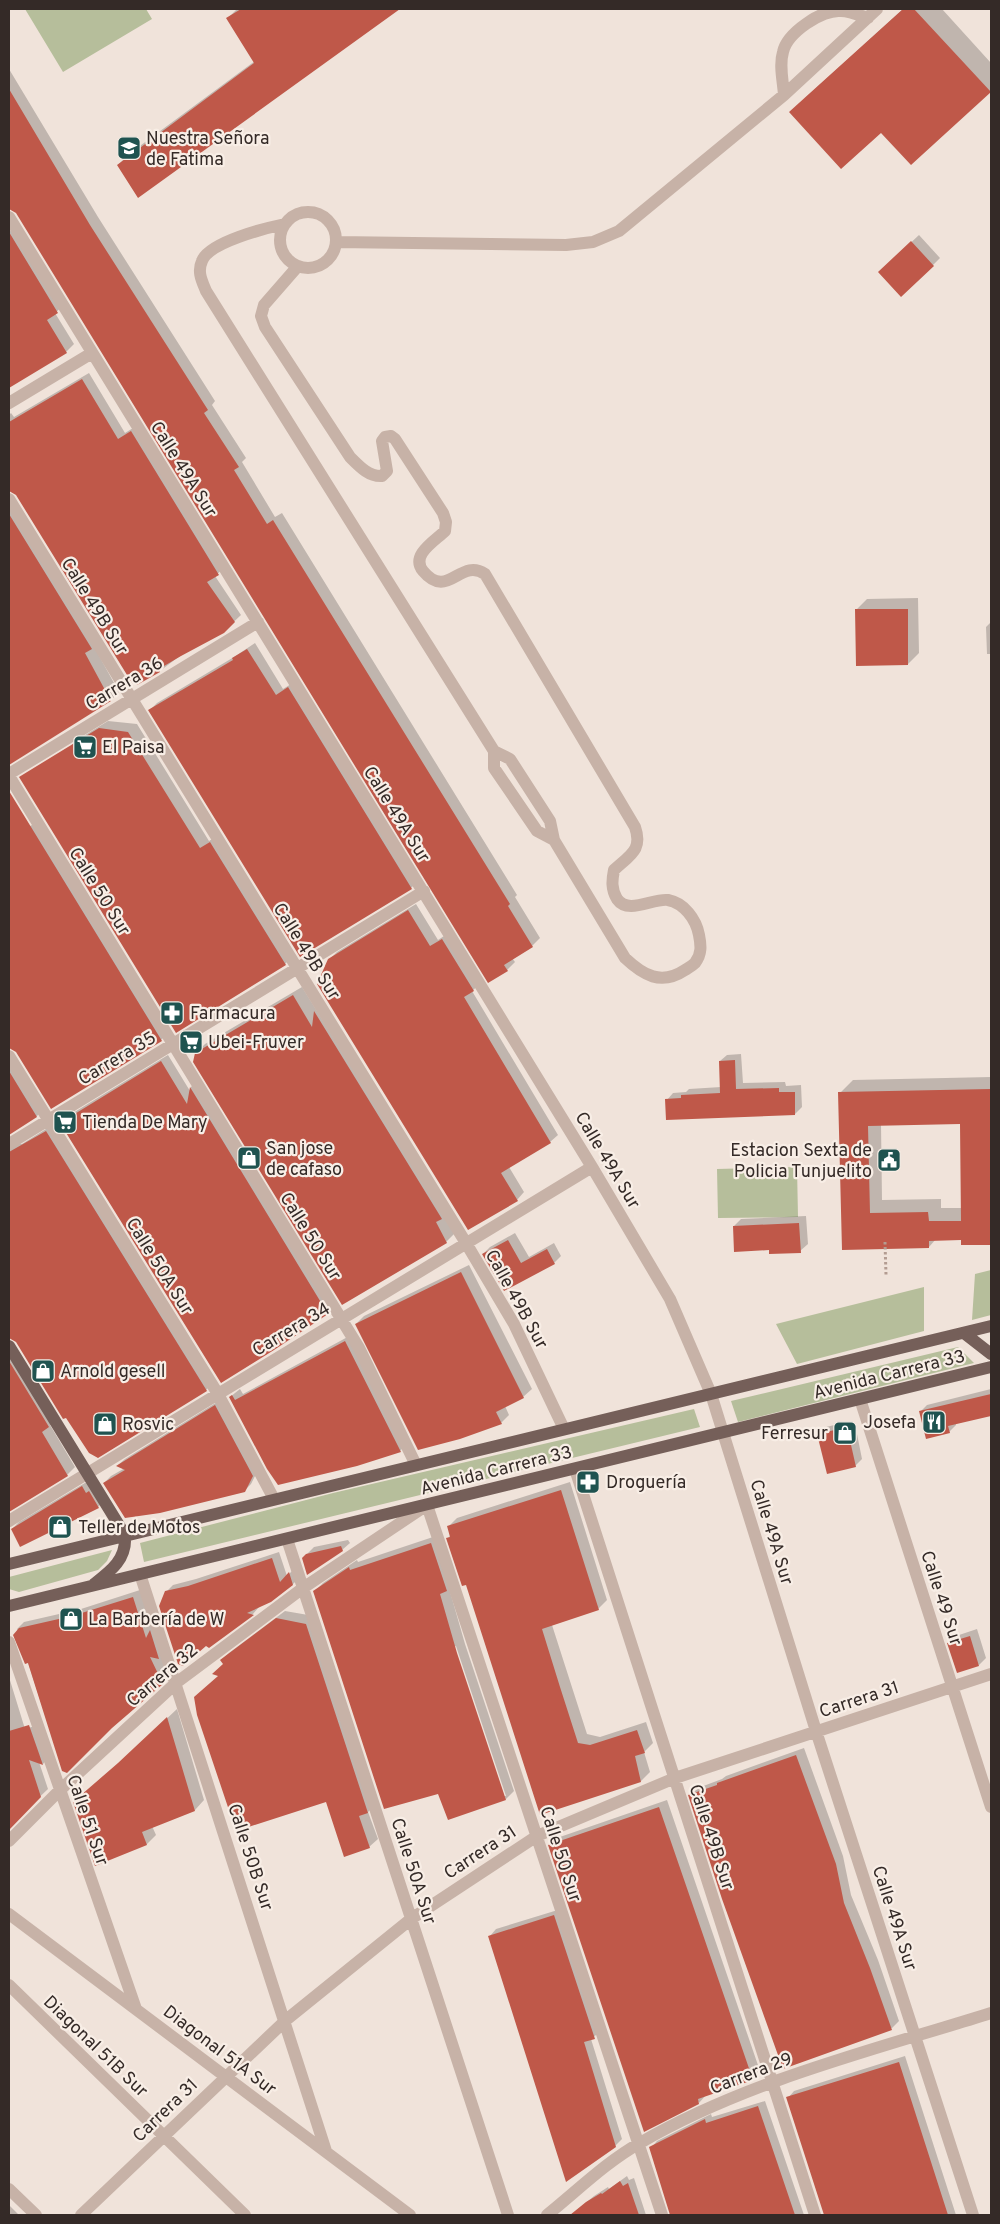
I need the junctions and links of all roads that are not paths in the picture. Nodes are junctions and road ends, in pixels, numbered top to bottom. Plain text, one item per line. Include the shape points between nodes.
1 (872, 13) edge
2 (784, 95) junction
3 (9, 217) edge
4 (285, 224) junction
5 (336, 242) junction
6 (298, 266) junction
7 (92, 352) junction
8 (9, 403) edge
9 (9, 499) edge
10 (258, 622) junction
11 (132, 699) junction
12 (494, 751) junction
13 (9, 775) edge
14 (554, 840) junction
15 (424, 891) junction
16 (297, 968) junction
17 (173, 1044) junction
18 (9, 1056) edge
19 (48, 1120) junction
20 (9, 1144) edge
21 (592, 1166) junction
22 (466, 1243) junction
23 (342, 1319) junction
24 (991, 1326) edge
25 (964, 1333) junction
26 (9, 1346) edge
27 (991, 1354) edge
28 (991, 1367) edge
29 (218, 1394) junction
30 (711, 1394) junction
31 (860, 1399) junction
32 (564, 1429) junction
33 (723, 1433) junction
34 (416, 1465) junction
35 (574, 1469) junction
36 (87, 1473) junction
37 (274, 1499) junction
38 (427, 1505) junction
39 (9, 1521) edge
40 (125, 1535) junction
41 (287, 1539) junction
42 (9, 1564) edge
43 (140, 1574) junction
44 (90, 1586) junction
45 (303, 1588) junction
46 (9, 1606) edge
47 (9, 1642) edge
48 (991, 1674) edge
49 (176, 1683) junction
50 (953, 1687) junction
51 (816, 1730) junction
52 (675, 1778) junction
53 (59, 1791) junction
54 (991, 1807) edge
55 (537, 1836) junction
56 (9, 1840) edge
57 (9, 1914) edge
58 (411, 1919) junction
59 (9, 1985) edge
60 (136, 2009) junction
61 (991, 2013) edge
62 (286, 2020) junction
63 (916, 2037) junction
64 (225, 2076) junction
65 (773, 2082) junction
66 (164, 2136) junction
67 (638, 2144) junction
68 (326, 2151) junction
69 (9, 2189) edge
70 (36, 2215) edge
71 (81, 2215) edge
72 (245, 2215) edge
73 (410, 2215) edge
74 (508, 2215) edge
75 (547, 2215) edge
76 (662, 2215) edge
77 (816, 2215) edge
78 (973, 2215) edge

1 - 2 street
1 - 2 street via 840,10 824,13 788,41 782,56
2 - 5 street via 619,231 594,242 566,246
3 - 7 street, Calle 49A Sur
4 - 5 street via 296,215 318,214 334,228
4 - 6 street via 280,248 288,260
4 - 12 street via 251,232 214,248 202,260 199,275
5 - 6 street via 331,256 320,266
6 - 14 street via 264,305 261,316 265,327 350,457 361,468 375,477 382,476 386,471 382,441 390,436 395,439 446,522 445,531 423,551 419,566 431,580 438,582 470,570 485,574 635,827 639,839 636,849 614,870 613,891 618,901 630,906 667,900 686,908 698,928 702,948 694,964 676,976 654,978 638,970 625,958
7 - 8 street
7 - 10 street, Calle 49A Sur
9 - 11 street, Calle 49B Sur
10 - 11 street, Carrera 36
10 - 15 street, Calle 49A Sur
11 - 13 street, Carrera 36
11 - 16 street, Calle 49B Sur
12 - 14 street via 510,759 550,821
12 - 14 street via 494,768 537,831
13 - 17 street, Calle 50 Sur
15 - 16 street, Carrera 35
15 - 21 street, Calle 49A Sur
16 - 17 street, Carrera 35
16 - 22 street, Calle 49B Sur
17 - 19 street, Carrera 35
17 - 23 street, Calle 50 Sur
18 - 19 street, Calle 50A Sur
19 - 20 street, Carrera 35
19 - 29 street, Calle 50A Sur
21 - 22 street, Carrera 34
21 - 30 street, Calle 49A Sur via 670,1299
22 - 23 street, Carrera 34
22 - 32 street, Calle 49B Sur via 514,1324
23 - 29 street, Carrera 34
23 - 34 street, Calle 50 Sur
24 - 25 main road, Avenida Carrera 33
25 - 27 main road
25 - 30 main road, Avenida Carrera 33
26 - 36 main road
28 - 31 main road, Avenida Carrera 33
29 - 36 street, Carrera 34
29 - 37 street, Calle 50A Sur
30 - 32 main road, Avenida Carrera 33
30 - 33 street, Calle 49A Sur
31 - 33 main road, Avenida Carrera 33
31 - 50 street, Calle 49 Sur
32 - 34 main road, Avenida Carrera 33
33 - 35 main road, Avenida Carrera 33
33 - 51 street, Calle 49A Sur
34 - 37 main road, Avenida Carrera 33
35 - 38 main road, Avenida Carrera 33
35 - 52 street, Calle 49B Sur
36 - 39 street, Carrera 34
36 - 40 main road
37 - 40 main road, Avenida Carrera 33
38 - 41 main road, Avenida Carrera 33
38 - 45 street, Carrera 32
38 - 55 street, Calle 50 Sur
40 - 42 main road, Avenida Carrera 33
40 - 44 main road via 125,1546 117,1564
41 - 43 main road, Avenida Carrera 33
41 - 45 street, Calle 50A Sur
43 - 44 main road, Avenida Carrera 33
43 - 49 street, Calle 50B Sur
44 - 46 main road, Avenida Carrera 33
45 - 49 street, Carrera 32
45 - 58 street, Calle 50A Sur
47 - 53 street, Calle 51 Sur
48 - 50 street, Carrera 31
49 - 53 street, Carrera 32
49 - 62 street, Calle 50B Sur
50 - 51 street, Carrera 31
50 - 54 street, Calle 49 Sur
51 - 52 street, Carrera 31
51 - 63 street, Calle 49A Sur
52 - 55 street, Carrera 31
52 - 65 street, Calle 49B Sur
53 - 56 street, Carrera 32
53 - 60 street, Calle 51 Sur
55 - 58 street, Carrera 31
55 - 67 street, Calle 50 Sur
57 - 60 street, Diagonal 51A Sur
58 - 62 street, Carrera 31
58 - 74 street, Calle 50A Sur
59 - 66 street, Diagonal 51B Sur
60 - 64 street, Diagonal 51A Sur
61 - 63 street, Carrera 29
62 - 64 street, Carrera 31
62 - 68 street, Calle 50B Sur
63 - 65 street, Carrera 29
63 - 78 street, Calle 49A Sur
64 - 66 street, Carrera 31
64 - 68 street, Diagonal 51A Sur
65 - 67 street, Carrera 29 via 685,2118
65 - 77 street, Calle 49B Sur
66 - 71 street, Carrera 31
66 - 72 street, Diagonal 51B Sur
67 - 75 street, Carrera 29
67 - 76 street, Calle 50 Sur
68 - 73 street, Diagonal 51A Sur
69 - 70 street

